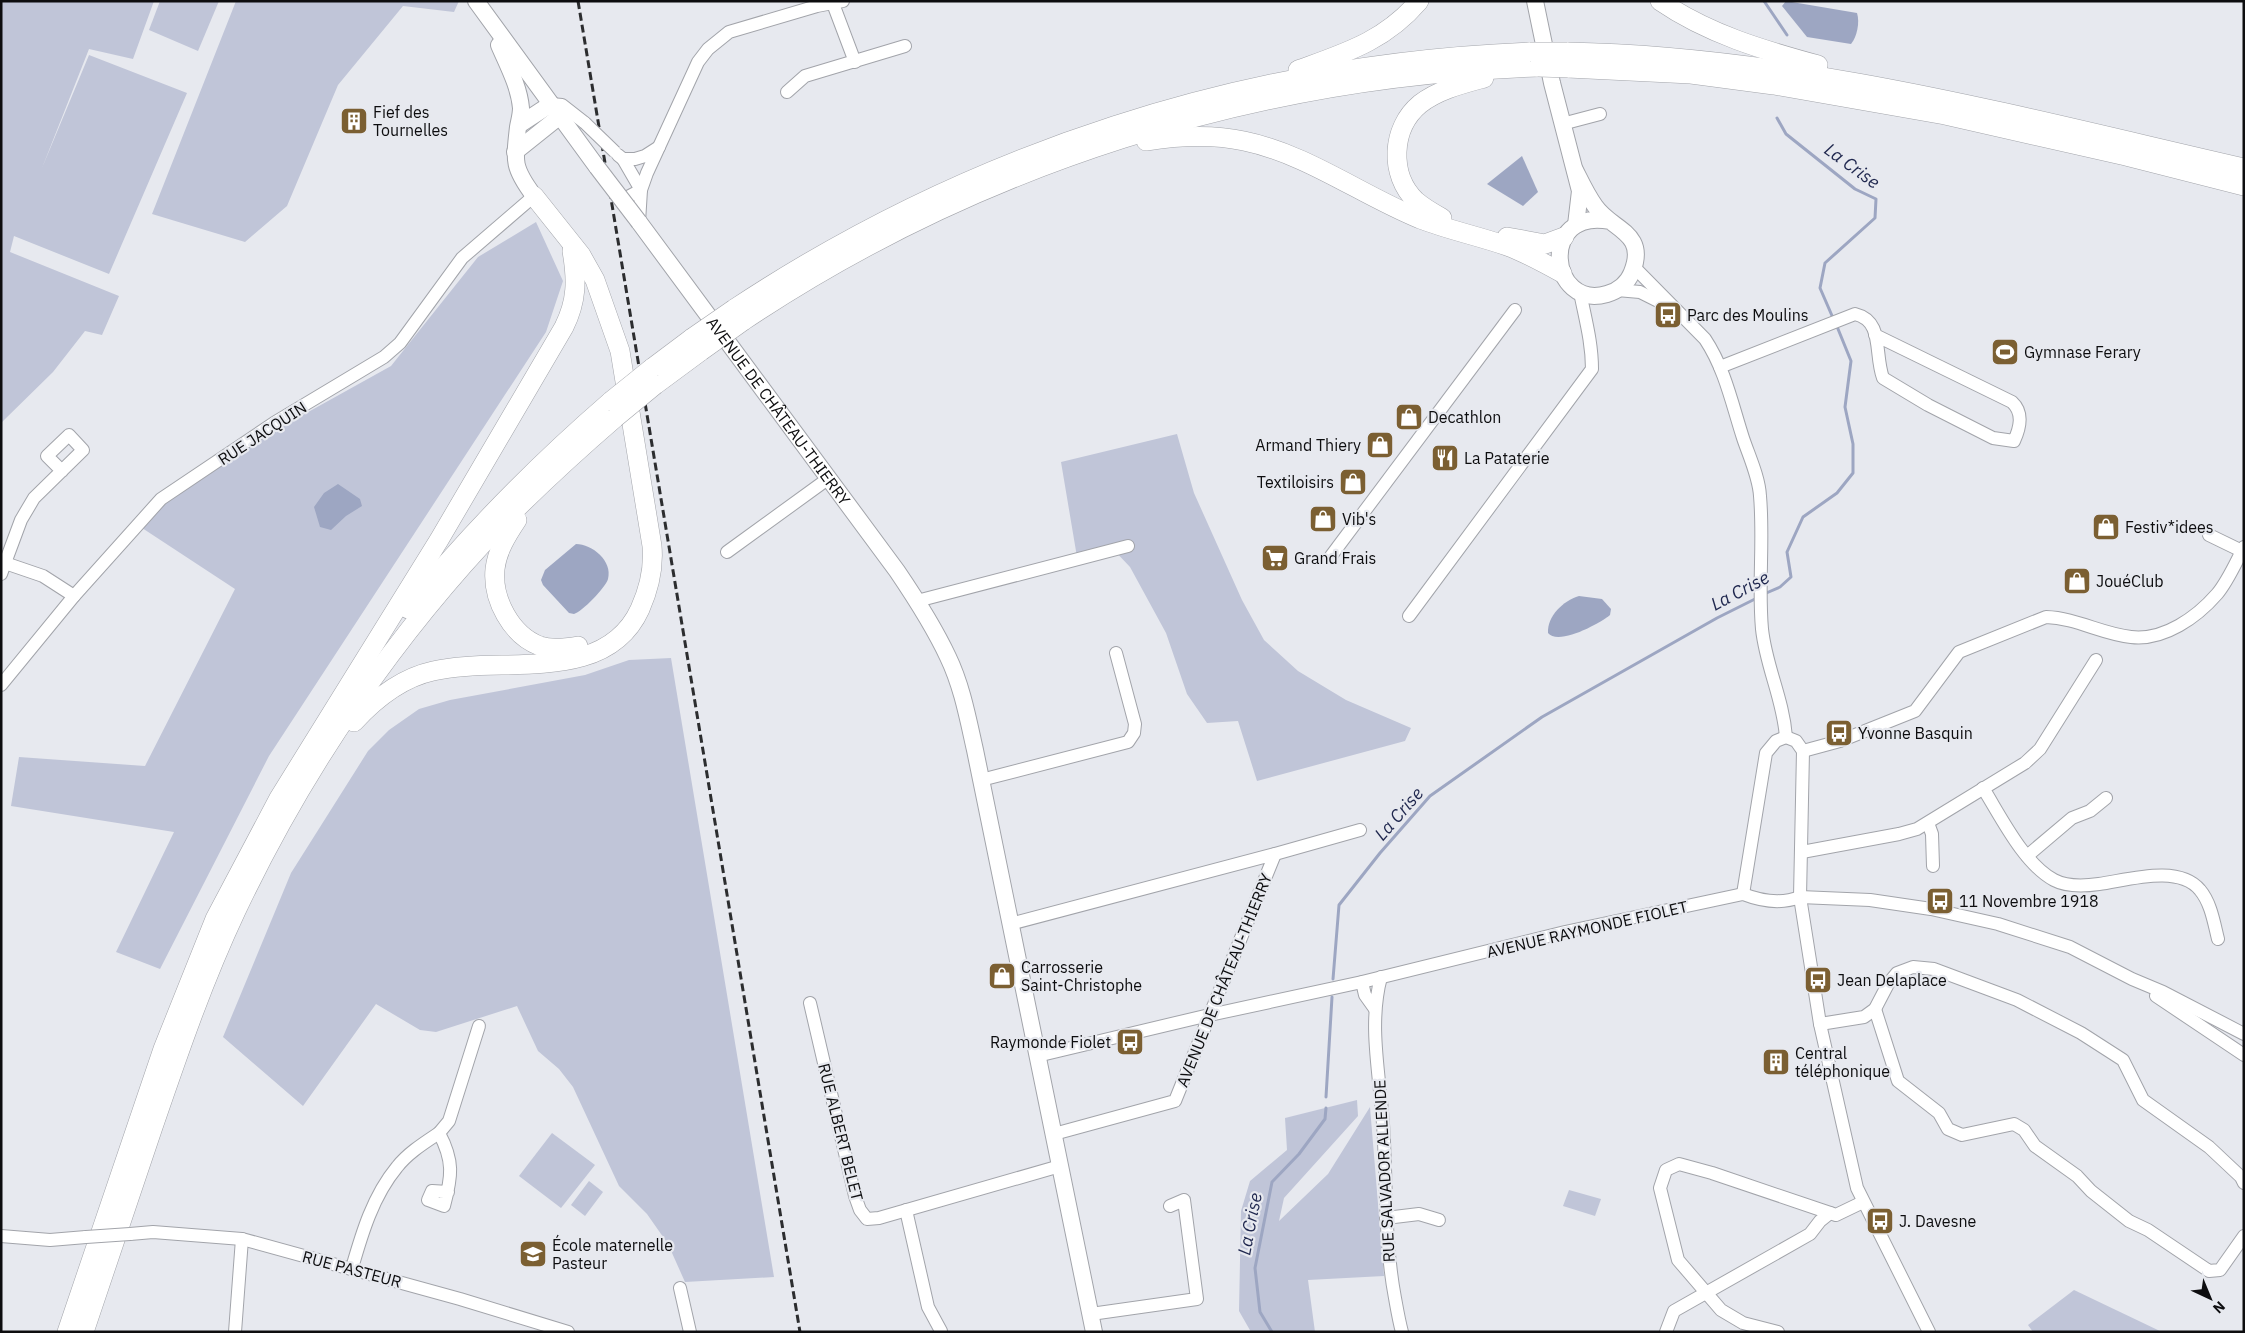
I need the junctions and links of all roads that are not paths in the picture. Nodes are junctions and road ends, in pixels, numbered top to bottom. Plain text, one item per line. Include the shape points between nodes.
1 (476, 1) edge
2 (1419, 1) edge
3 (1535, 1) edge
4 (1660, 1) edge
5 (836, 2) edge
6 (488, 18) junction
7 (905, 46) dead end
8 (1534, 60) junction
9 (1567, 60) junction
10 (855, 62) junction
11 (1248, 88) junction
12 (786, 92) dead end
13 (1948, 100) junction
14 (555, 110) junction
15 (1600, 114) dead end
16 (1562, 124) junction
17 (519, 125) junction
18 (659, 147) junction
19 (1087, 149) junction
20 (515, 152) junction
21 (619, 156) junction
22 (2244, 168) edge
23 (1574, 170) junction
24 (2244, 186) edge
25 (640, 190) junction
26 (534, 196) junction
27 (622, 200) junction
28 (1610, 221) junction
29 (639, 222) junction
30 (1570, 231) junction
31 (563, 233) junction
32 (572, 251) junction
33 (1634, 267) junction
34 (1562, 273) junction
35 (1617, 290) junction
36 (1580, 292) junction
37 (1597, 296) junction
38 (1673, 308) junction
39 (1516, 310) dead end
40 (738, 315) junction
41 (1588, 318) junction
42 (1876, 335) junction
43 (1720, 367) junction
44 (613, 409) junction
45 (62, 471) dead end
46 (550, 476) junction
47 (829, 478) junction
48 (2209, 535) dead end
49 (1128, 546) dead end
50 (2243, 550) edge
51 (727, 552) dead end
52 (1330, 556) dead end
53 (3, 569) edge
54 (74, 596) junction
55 (917, 601) junction
56 (1409, 616) dead end
57 (1116, 653) dead end
58 (2096, 660) dead end
59 (1, 685) edge
60 (342, 696) junction
61 (1786, 737) junction
62 (1803, 751) junction
63 (309, 777) junction
64 (980, 780) junction
65 (1983, 788) junction
66 (2106, 798) dead end
67 (1928, 823) junction
68 (1360, 830) dead end
69 (1802, 852) junction
70 (1275, 854) junction
71 (2027, 856) junction
72 (1933, 866) dead end
73 (1743, 894) junction
74 (1800, 897) junction
75 (1010, 924) junction
76 (2218, 939) dead end
77 (1381, 977) junction
78 (2132, 978) junction
79 (1362, 982) junction
80 (810, 1003) dead end
81 (1375, 1009) junction
82 (1875, 1009) junction
83 (1210, 1015) junction
84 (1820, 1024) junction
85 (479, 1026) dead end
86 (2244, 1034) edge
87 (2244, 1055) edge
88 (1037, 1056) junction
89 (439, 1134) junction
90 (1054, 1134) junction
91 (1060, 1166) junction
92 (2244, 1183) edge
93 (448, 1192) dead end
94 (1863, 1202) junction
95 (1170, 1206) dead end
96 (906, 1210) junction
97 (1830, 1213) junction
98 (1386, 1218) junction
99 (1439, 1220) dead end
100 (1, 1236) edge
101 (2244, 1236) edge
102 (242, 1239) junction
103 (352, 1268) junction
104 (680, 1288) dead end
105 (1705, 1294) junction
106 (1091, 1314) junction
107 (1925, 1330) edge
108 (563, 1331) edge
109 (941, 1331) edge
110 (67, 1332) edge
111 (84, 1332) edge
112 (235, 1332) edge
113 (690, 1332) edge
114 (1094, 1332) edge
115 (1402, 1332) edge
116 (1666, 1332) edge
117 (1778, 1332) edge

1 - 6 main road
2 - 11 highway via 1394,26 1362,46
3 - 16 main road
4 - 13 highway via 1705,27 1764,50
5 - 10 street
5 - 18 street via 729,32 708,49 698,62
6 - 14 main road, AVENUE DE CHÂTEAU-THIERRY
6 - 17 main road via 517,87 521,111
7 - 10 street
8 - 9 highway, bridge
8 - 11 highway via 1458,56 1375,66
8 - 19 highway via 1300,94 1180,121
8 - 30 highway via 1440,92 1420,104 1406,119 1402,129 1397,147 1398,168 1415,200 1442,218 1518,240 1545,244
9 - 13 highway via 1649,55 1778,69
9 - 24 highway via 1803,90 1945,115
10 - 12 street via 805,76
11 - 40 highway via 1121,122 980,174 838,244
13 - 22 highway
14 - 17 main road
14 - 20 main road
14 - 21 street, bridge via 562,105
14 - 27 main road, AVENUE DE CHÂTEAU-THIERRY, bridge
15 - 16 street
16 - 23 main road
17 - 20 main road
18 - 21 street via 640,157
18 - 25 street
19 - 34 highway via 1185,137 1229,138 1258,144 1302,161 1420,219 1514,249
19 - 40 highway via 996,184 918,220
20 - 26 main road via 516,168
21 - 25 street
23 - 28 main road via 1595,207
23 - 30 main road via 1580,191
25 - 27 street
25 - 29 street
26 - 31 highway
26 - 54 street, RUE JACQUIN via 462,258 395,348 274,423 162,499
27 - 29 main road, AVENUE DE CHÂTEAU-THIERRY, bridge
28 - 30 main road via 1586,220
28 - 33 main road via 1628,234 1636,256
29 - 47 main road, AVENUE DE CHÂTEAU-THIERRY
30 - 34 main road via 1559,249
31 - 32 highway
31 - 63 highway via 595,280 620,351 652,546 650,580 638,613 616,641 584,658 449,668 408,679 365,711
32 - 46 highway via 599,304 610,338 630,443 644,555 637,590 618,624 600,639 558,648 534,643 518,631 501,607 494,581 496,561 503,543
32 - 60 highway via 577,282 570,316 434,548
33 - 35 main road via 1631,276
33 - 38 street
34 - 36 main road
35 - 37 main road
35 - 38 street via 1640,292
36 - 37 main road
36 - 41 street
37 - 41 street
38 - 43 street via 1705,339
39 - 52 street
40 - 44 highway, bridge
41 - 56 street via 1592,369 1585,381
42 - 42 street via 1878,365 1883,378 1889,383 1993,438 2014,441 2020,429 2020,418 2018,407 2012,402
42 - 43 street via 1870,321 1854,314
43 - 61 street via 1760,494 1762,631 1784,712
44 - 46 highway
44 - 60 highway via 532,472 476,529 405,612
45 - 53 street via 34,498 21,520
46 - 63 highway via 429,607 367,688
47 - 51 street
47 - 55 main road, AVENUE DE CHÂTEAU-THIERRY
48 - 50 street
49 - 55 street
50 - 62 street via 2218,592 2188,620 2171,630 2133,638 2061,618 2046,617 1959,652 1915,711 1840,741
53 - 54 street via 43,576
54 - 59 street, RUE JACQUIN
55 - 64 main road, AVENUE DE CHÂTEAU-THIERRY via 948,658 957,683
57 - 64 street via 1134,724 1134,733 1128,742
58 - 65 street via 2040,749 2025,763
60 - 110 highway via 279,798 216,919 164,1049
61 - 62 street via 1796,741
61 - 73 street via 1776,741 1766,753
62 - 69 street
63 - 111 highway via 244,895 204,986
64 - 75 main road, AVENUE DE CHÂTEAU-THIERRY
65 - 67 street
65 - 71 street
66 - 71 street via 2090,811 2072,818
67 - 69 street via 1899,834
67 - 72 street via 1932,834
68 - 70 street, AVENUE DE CHÂTEAU-THIERRY
69 - 74 street
70 - 75 street, AVENUE DE CHÂTEAU-THIERRY
70 - 83 street, AVENUE DE CHÂTEAU-THIERRY
71 - 76 street via 2047,876 2076,886 2165,875 2187,879 2201,890 2212,912
73 - 74 street, AVENUE RAYMONDE FIOLET via 1770,901
73 - 77 street, AVENUE RAYMONDE FIOLET via 1565,932
74 - 78 street, AVENUE RAYMONDE FIOLET via 1870,900 1998,924 2070,947
74 - 84 street
75 - 88 main road, AVENUE DE CHÂTEAU-THIERRY
77 - 79 street, AVENUE RAYMONDE FIOLET
77 - 81 street, RUE SALVADOR ALLENDE
78 - 86 street, AVENUE RAYMONDE FIOLET
78 - 87 street, AVENUE RAYMONDE FIOLET
79 - 81 street, RUE SALVADOR ALLENDE via 1365,994
79 - 83 street, AVENUE RAYMONDE FIOLET
80 - 96 street, RUE ALBERT BELET via 860,1210 863,1216 872,1220
81 - 98 street, RUE SALVADOR ALLENDE
82 - 84 street via 1864,1016
82 - 92 street via 1897,973 1913,967 1934,969 2017,1000 2081,1033 2123,1060 2143,1100 2209,1146
82 - 101 street via 1898,1081 1939,1112 1948,1130 1962,1135 2014,1124 2024,1130 2035,1146 2077,1176 2129,1221 2148,1230 2208,1271 2220,1270
83 - 88 street, AVENUE RAYMONDE FIOLET
83 - 90 street, AVENUE DE CHÂTEAU-THIERRY via 1176,1101
84 - 94 street via 1852,1171
85 - 89 street via 449,1121
88 - 90 main road, AVENUE DE CHÂTEAU-THIERRY
89 - 93 street via 447,1149 451,1178
89 - 103 street via 416,1148 396,1167 373,1205
90 - 91 main road, AVENUE DE CHÂTEAU-THIERRY
91 - 96 street, RUE ALBERT BELET
91 - 106 main road, AVENUE DE CHÂTEAU-THIERRY
94 - 97 street via 1836,1215
94 - 107 street
95 - 106 street via 1184,1200 1197,1298
96 - 109 street via 928,1307
97 - 105 street via 1810,1234
97 - 105 street via 1679,1164 1666,1170 1660,1188 1678,1260
98 - 99 street via 1419,1214
98 - 115 street, RUE SALVADOR ALLENDE via 1389,1266
100 - 102 street, RUE PASTEUR, bridge via 50,1240 153,1232
102 - 103 street, RUE PASTEUR
102 - 112 street
103 - 108 street, RUE PASTEUR
104 - 113 street
105 - 116 street via 1674,1311
105 - 117 street via 1733,1318
106 - 114 main road, AVENUE DE CHÂTEAU-THIERRY

